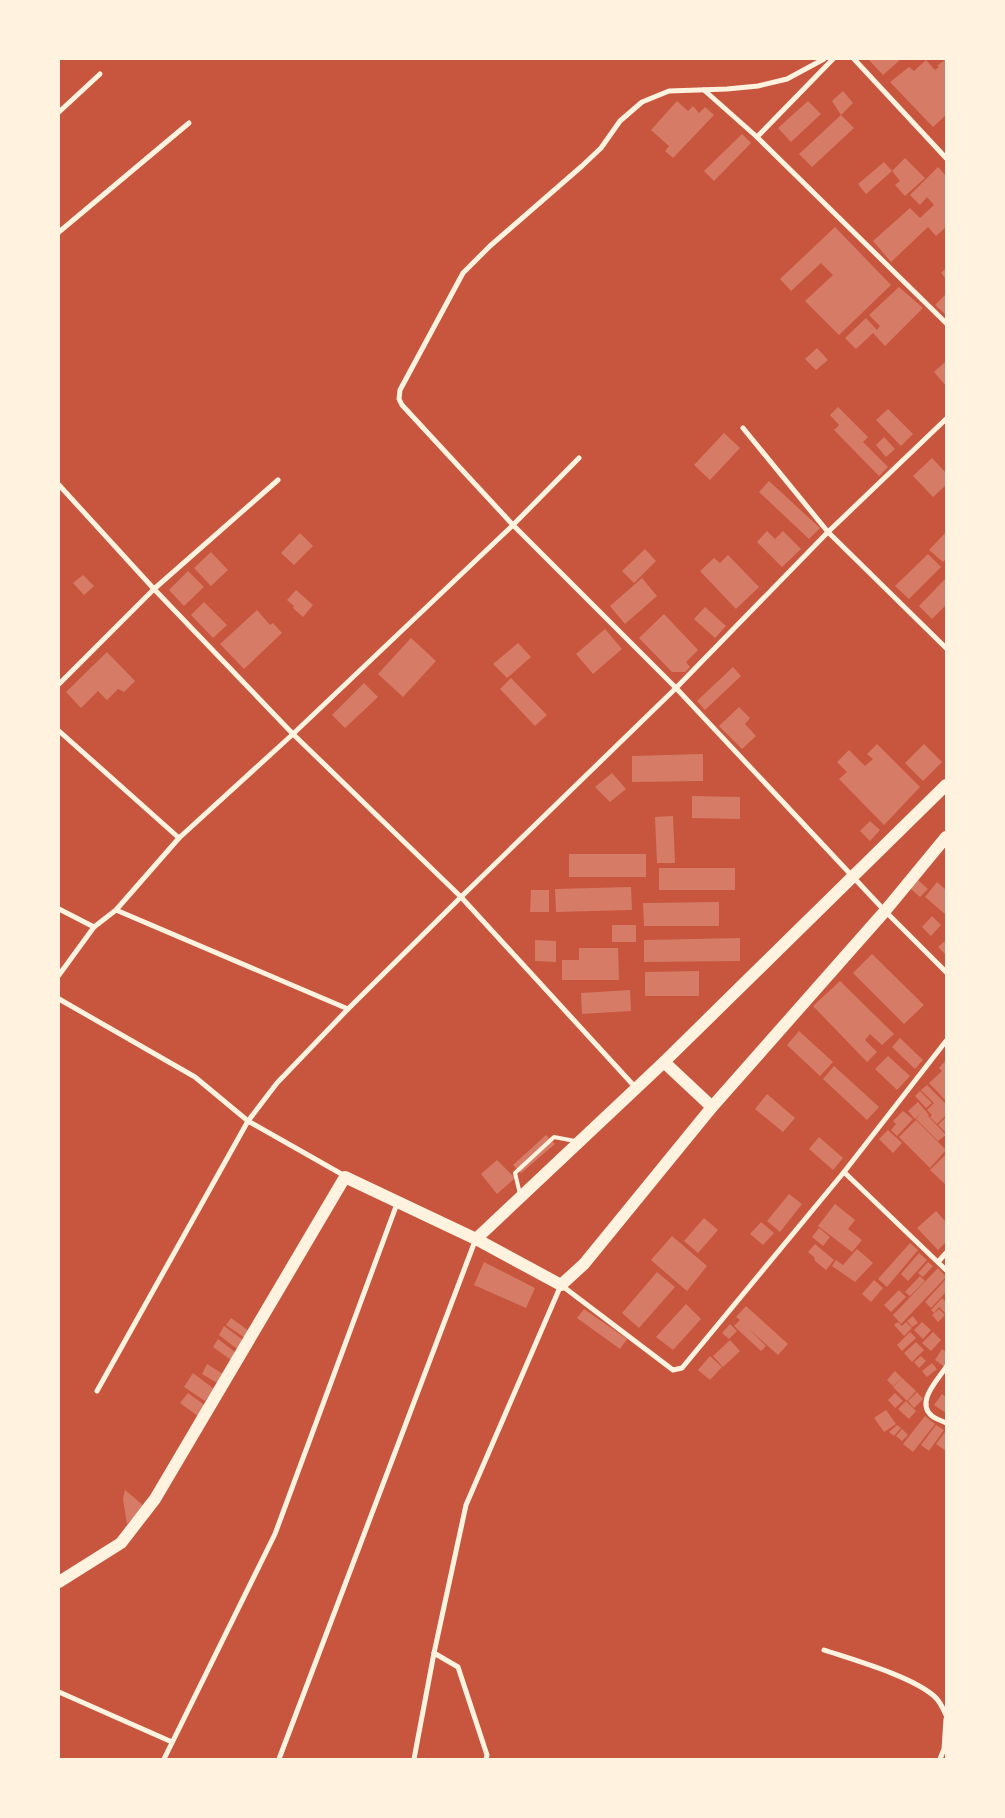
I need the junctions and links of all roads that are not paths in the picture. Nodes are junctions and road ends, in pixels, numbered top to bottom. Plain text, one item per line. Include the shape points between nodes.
1 (824, 59) edge
2 (833, 59) edge
3 (854, 59) edge
4 (100, 74) dead end
5 (704, 90) junction
6 (59, 112) edge
7 (189, 122) dead end
8 (757, 138) junction
9 (946, 158) edge
10 (59, 232) edge
11 (946, 324) edge
12 (946, 419) edge
13 (743, 428) dead end
14 (579, 458) dead end
15 (278, 480) dead end
16 (59, 485) edge
17 (512, 525) junction
18 (828, 532) junction
19 (154, 589) junction
20 (946, 648) edge
21 (59, 684) edge
22 (676, 688) junction
23 (59, 732) edge
24 (293, 734) junction
25 (946, 785) edge
26 (946, 837) edge
27 (179, 838) junction
28 (852, 876) junction
29 (461, 897) junction
30 (59, 909) edge
31 (116, 910) junction
32 (885, 911) junction
33 (94, 927) junction
34 (946, 972) edge
35 (59, 975) edge
36 (59, 999) edge
37 (348, 1009) junction
38 (946, 1041) edge
39 (664, 1062) junction
40 (636, 1088) junction
41 (712, 1107) junction
42 (248, 1121) junction
43 (580, 1141) junction
44 (844, 1172) junction
45 (345, 1176) junction
46 (521, 1197) junction
47 (398, 1201) junction
48 (476, 1239) junction
49 (946, 1253) edge
50 (938, 1262) junction
51 (946, 1270) edge
52 (561, 1285) junction
53 (946, 1367) edge
54 (97, 1391) dead end
55 (946, 1423) edge
56 (59, 1582) edge
57 (824, 1650) dead end
58 (434, 1653) junction
59 (59, 1692) edge
60 (946, 1717) edge
61 (172, 1742) junction
62 (164, 1759) edge
63 (279, 1759) edge
64 (414, 1759) edge
65 (486, 1759) edge
66 (940, 1759) edge

1 - 5 street via 787,79 758,86
2 - 8 street
3 - 9 street
4 - 6 street
5 - 8 street
5 - 17 street via 669,91 642,102 620,121 601,148 582,166 476,259 463,273 400,390 402,405
7 - 10 street
8 - 11 street
12 - 18 street
13 - 18 street
14 - 17 street
15 - 19 street
16 - 19 street
17 - 22 street
17 - 24 street
18 - 20 street
18 - 22 street
19 - 21 street
19 - 24 street
22 - 28 street
22 - 29 street
23 - 27 street
24 - 27 street
24 - 29 street
25 - 28 main road
26 - 32 main road
27 - 31 street
28 - 32 street
28 - 39 main road
29 - 37 street
29 - 40 street
30 - 33 street
31 - 33 street
31 - 37 street
32 - 34 street
32 - 41 main road
33 - 35 street
36 - 42 street via 195,1077
37 - 42 street via 277,1082
38 - 44 street
39 - 40 main road
39 - 41 main road
40 - 43 main road
41 - 52 main road via 584,1264
42 - 45 street
42 - 54 street
43 - 46 main road
43 - 46 lane via 554,1137 515,1173
44 - 50 street
44 - 52 street via 678,1370 673,1370
45 - 47 main road
45 - 56 main road via 155,1499 121,1543
46 - 48 main road
47 - 48 main road
47 - 61 street via 275,1534
48 - 52 main road
48 - 63 street
49 - 50 street
50 - 51 street
52 - 58 street via 466,1505
53 - 55 street via 927,1395 927,1408 932,1416
57 - 60 street via 906,1680 934,1695
58 - 64 street
58 - 65 street via 458,1667
59 - 61 street
60 - 66 street via 944,1750
61 - 62 street

